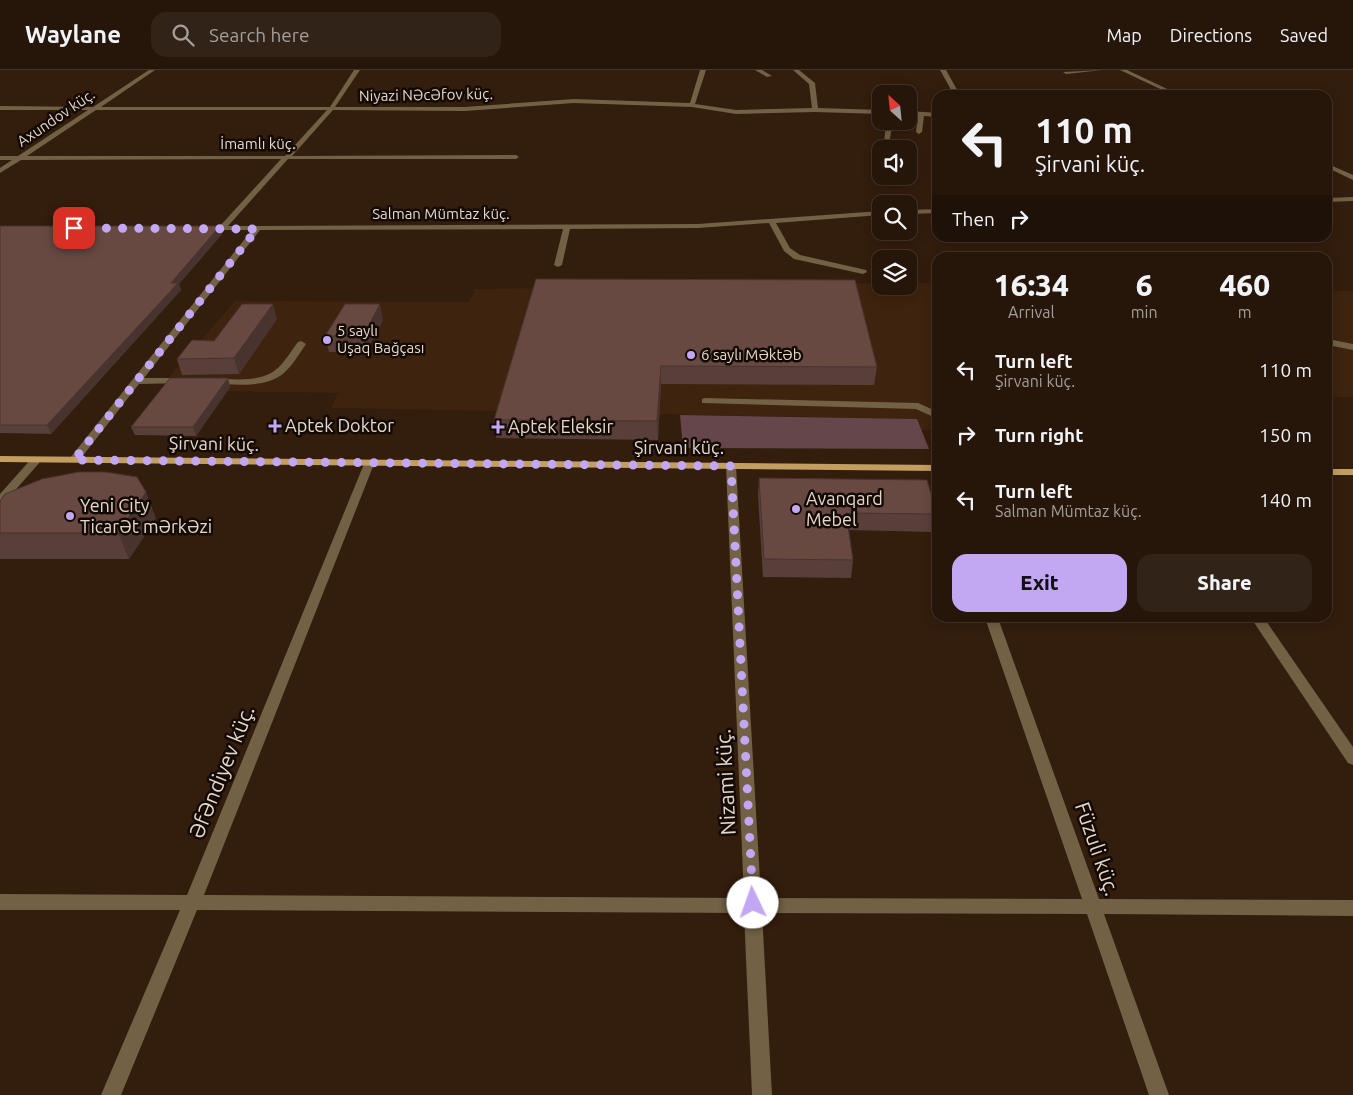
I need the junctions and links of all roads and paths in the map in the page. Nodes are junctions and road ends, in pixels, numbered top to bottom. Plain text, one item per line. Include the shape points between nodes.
1 (152, 70) edge
2 (357, 70) edge
3 (703, 70) edge
4 (758, 70) edge
5 (796, 70) edge
6 (942, 70) edge
7 (1100, 70) edge
8 (1124, 70) edge
9 (1066, 72) dead end
10 (769, 76) dead end
11 (954, 90) edge
12 (1166, 90) edge
13 (692, 105) junction
14 (0, 108) edge
15 (94, 108) junction
16 (331, 108) junction
17 (815, 110) junction
18 (872, 112) edge
19 (918, 114) edge
20 (921, 114) junction
21 (932, 115) edge
22 (919, 132) dead end
23 (289, 157) junction
24 (516, 157) dead end
25 (0, 158) edge
26 (19, 158) junction
27 (1332, 168) edge
28 (0, 171) edge
29 (1353, 178) edge
30 (1353, 199) edge
31 (1332, 200) edge
32 (932, 211) edge
33 (917, 212) edge
34 (872, 214) edge
35 (771, 220) junction
36 (567, 226) junction
37 (193, 228) edge
38 (222, 228) junction
39 (257, 229) junction
40 (558, 265) dead end
41 (863, 272) dead end
42 (1332, 343) edge
43 (301, 344) dead end
44 (1353, 347) edge
45 (136, 381) junction
46 (705, 401) dead end
47 (932, 413) edge
48 (0, 459) edge
49 (36, 460) junction
50 (74, 460) junction
51 (369, 464) junction
52 (731, 466) junction
53 (932, 468) edge
54 (1332, 472) edge
55 (1353, 472) edge
56 (0, 501) edge
57 (993, 622) edge
58 (1261, 622) edge
59 (1353, 759) edge
60 (0, 902) edge
61 (192, 903) junction
62 (753, 903) junction
63 (1094, 906) junction
64 (1353, 908) edge
65 (111, 1095) edge
66 (762, 1095) edge
67 (1159, 1095) edge

1 - 15 street, Axundov küç.
2 - 16 street
3 - 13 street
4 - 10 street
5 - 17 street via 812,83
6 - 11 street
7 - 9 street
8 - 12 street
13 - 16 street, Niyazi Nəcəfov küç. via 574,101 465,109
13 - 17 street, Niyazi Nəcəfov küç. via 736,112
14 - 15 street, Niyazi Nəcəfov küç.
15 - 16 street, Niyazi Nəcəfov küç.
15 - 26 street, Axundov küç.
16 - 23 street
17 - 18 street, Niyazi Nəcəfov küç.
19 - 20 street
20 - 21 street
20 - 22 street
23 - 24 street, İmamlı küç.
23 - 26 street, İmamlı küç.
23 - 38 street
25 - 26 street, İmamlı küç.
26 - 28 street, Axundov küç.
27 - 29 street
30 - 31 street
32 - 33 street
34 - 35 street, Salman Mümtaz küç.
35 - 36 street, Salman Mümtaz küç. via 698,226
35 - 41 street via 787,249 797,257
36 - 39 street, Salman Mümtaz küç.
36 - 40 street
37 - 38 street, Salman Mümtaz küç.
38 - 39 street, Salman Mümtaz küç.
39 - 45 street
42 - 44 street
43 - 45 street via 279,372 270,378 251,381
45 - 50 street
46 - 47 street via 918,406
48 - 49 main road, Şirvani küç.
49 - 50 main road, Şirvani küç.
49 - 56 street
50 - 51 main road, Şirvani küç.
51 - 52 main road, Şirvani küç.
51 - 61 street, Əfəndiyev küç.
52 - 53 main road, Şirvani küç.
52 - 62 street, Nizami küç.
54 - 55 main road
57 - 63 street, Füzuli küç.
58 - 59 street
60 - 61 street
61 - 62 street
61 - 65 street, Əfəndiyev küç.
62 - 63 street
62 - 66 street, Nizami küç.
63 - 64 street
63 - 67 street, Füzuli küç.

